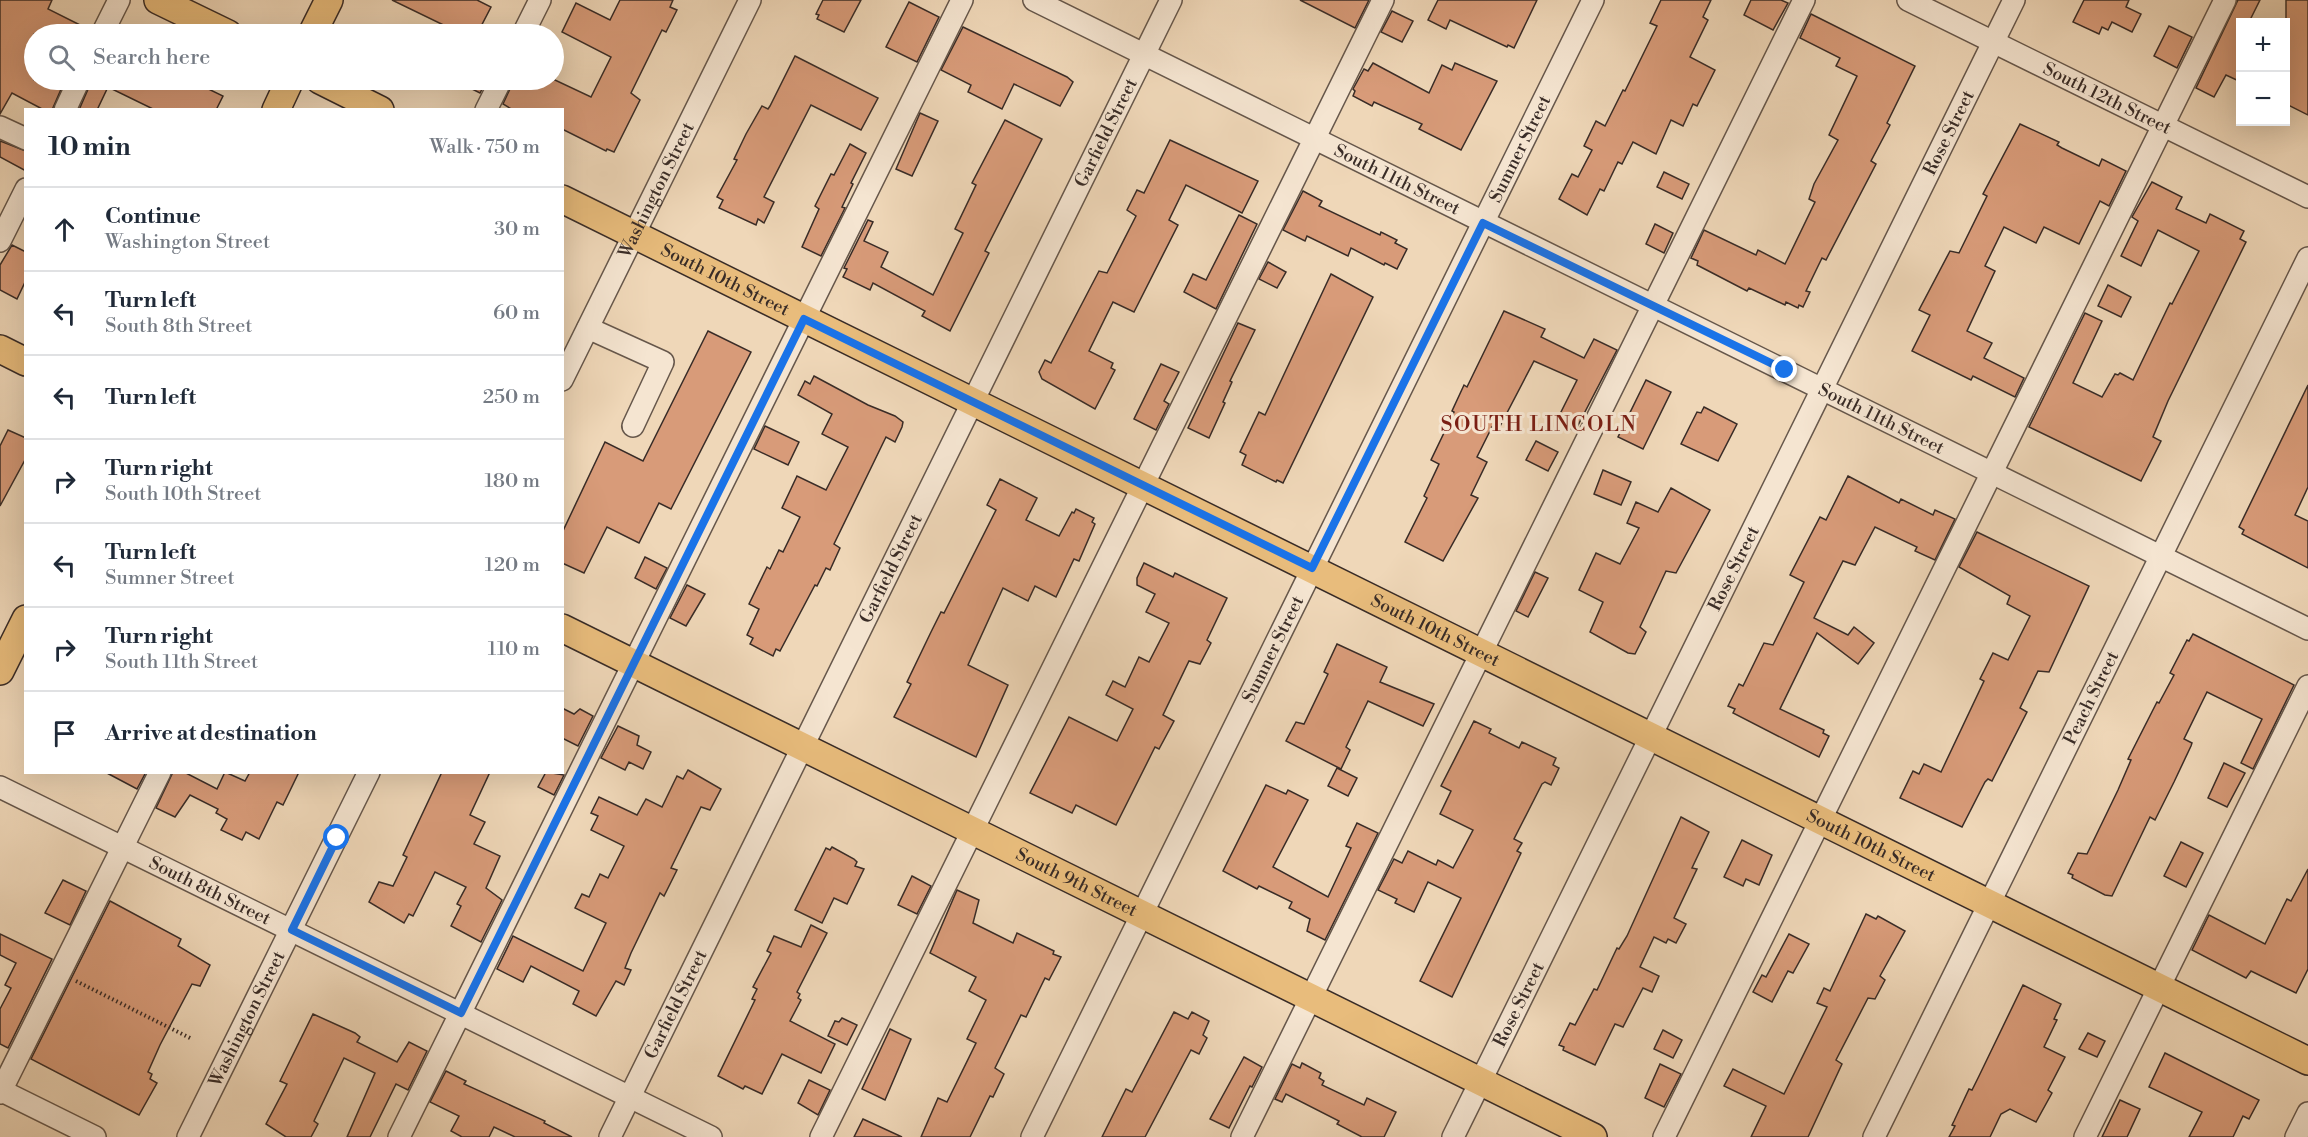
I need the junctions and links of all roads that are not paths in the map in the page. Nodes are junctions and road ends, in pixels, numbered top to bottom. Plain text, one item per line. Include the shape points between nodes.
1 (118, 0) edge
2 (158, 0) edge
3 (329, 0) edge
4 (540, 0) edge
5 (750, 0) edge
6 (962, 0) edge
7 (1034, 0) edge
8 (1171, 0) edge
9 (1383, 0) edge
10 (1593, 0) edge
11 (1804, 0) edge
12 (1908, 0) edge
13 (2014, 0) edge
14 (2225, 0) edge
15 (107, 24) edge
16 (207, 24) edge
17 (317, 24) edge
18 (528, 24) edge
19 (1993, 42) junction
20 (1144, 55) junction
21 (74, 90) edge
22 (285, 90) edge
23 (340, 90) edge
24 (496, 90) edge
25 (66, 108) edge
26 (277, 108) edge
27 (377, 108) edge
28 (487, 108) edge
29 (2163, 125) junction
30 (0, 127) edge
31 (24, 138) edge
32 (1314, 139) junction
33 (24, 193) edge
34 (2308, 197) edge
35 (564, 200) edge
36 (1483, 223) junction
37 (634, 235) junction
38 (0, 241) edge
39 (2308, 258) edge
40 (1651, 305) junction
41 (804, 319) junction
42 (588, 328) junction
43 (0, 349) edge
44 (24, 361) edge
45 (564, 376) edge
46 (1821, 388) junction
47 (973, 402) junction
48 (633, 426) dead end
49 (1991, 472) junction
50 (1142, 485) junction
51 (2161, 556) junction
52 (1312, 568) junction
53 (24, 623) edge
54 (564, 629) edge
55 (2308, 629) edge
56 (1481, 652) junction
57 (634, 663) junction
58 (0, 671) edge
59 (2308, 686) edge
60 (1651, 736) junction
61 (803, 747) junction
62 (159, 774) edge
63 (368, 774) edge
64 (0, 787) edge
65 (1820, 820) junction
66 (973, 831) junction
67 (122, 846) junction
68 (1990, 904) junction
69 (1143, 914) junction
70 (292, 930) junction
71 (2159, 987) junction
72 (1311, 998) junction
73 (461, 1013) junction
74 (2308, 1061) edge
75 (1481, 1082) junction
76 (0, 1091) edge
77 (630, 1097) junction
78 (2308, 1113) edge
79 (95, 1137) edge
80 (188, 1137) edge
81 (399, 1137) edge
82 (610, 1137) edge
83 (711, 1137) edge
84 (821, 1137) edge
85 (1032, 1137) edge
86 (1242, 1137) edge
87 (1453, 1137) edge
88 (1593, 1137) edge
89 (1664, 1137) edge
90 (1875, 1137) edge
91 (2085, 1137) edge
92 (2296, 1137) edge

1 - 15 street
2 - 16 main road
3 - 17 main road
4 - 18 street
5 - 37 street, Washington Street
6 - 41 street
7 - 20 street, South 11th Street
8 - 20 street, Garfield Street
9 - 32 street
10 - 36 street, Sumner Street
11 - 40 street
12 - 19 street, South 12th Street
13 - 19 street, Rose Street
14 - 29 street
19 - 29 street, South 12th Street
19 - 46 street, Rose Street
20 - 32 street, South 11th Street
20 - 47 street, Garfield Street
21 - 25 street
22 - 26 main road
23 - 27 main road
24 - 28 street
29 - 34 street, South 12th Street
29 - 49 street
30 - 31 street
32 - 36 street, South 11th Street
32 - 50 street
33 - 38 street
35 - 37 main road, South 10th Street
36 - 40 street, South 11th Street
36 - 52 street, Sumner Street
37 - 41 main road, South 10th Street
37 - 42 street, Washington Street
39 - 51 street, Peach Street
40 - 46 street, South 11th Street
40 - 56 street
41 - 47 main road, South 10th Street
41 - 57 street
42 - 45 street, Washington Street
42 - 48 street via 667,354
43 - 44 main road
46 - 49 street, South 11th Street
46 - 60 street, Rose Street
47 - 50 main road, South 10th Street
47 - 61 street, Garfield Street
49 - 51 street, South 11th Street
49 - 65 street
50 - 52 main road, South 10th Street
50 - 66 street
51 - 55 street, South 11th Street
51 - 68 street, Peach Street
52 - 56 main road, South 10th Street
52 - 69 street, Sumner Street
53 - 58 main road
54 - 57 main road, South 9th Street
56 - 60 main road, South 10th Street
56 - 72 street
57 - 61 main road, South 9th Street
57 - 73 street
59 - 71 street
60 - 65 main road, South 10th Street
60 - 75 street, Rose Street
61 - 66 main road, South 9th Street
61 - 77 street, Garfield Street
62 - 67 street
63 - 70 street, Washington Street
64 - 67 street, South 8th Street
65 - 68 main road, South 10th Street
65 - 89 street
66 - 69 main road, South 9th Street
66 - 84 street
67 - 70 street, South 8th Street
67 - 76 street
68 - 71 main road, South 10th Street
68 - 90 street, Peach Street
69 - 72 main road, South 9th Street
69 - 85 street, Sumner Street
70 - 73 street, South 8th Street
70 - 80 street, Washington Street
71 - 74 main road, South 10th Street
71 - 91 street
72 - 75 main road, South 9th Street
72 - 86 street
73 - 77 street, South 8th Street
73 - 81 street
75 - 87 street, Rose Street
75 - 88 main road, South 9th Street
76 - 79 street
77 - 82 street, Garfield Street
77 - 83 street, South 8th Street
78 - 92 street

